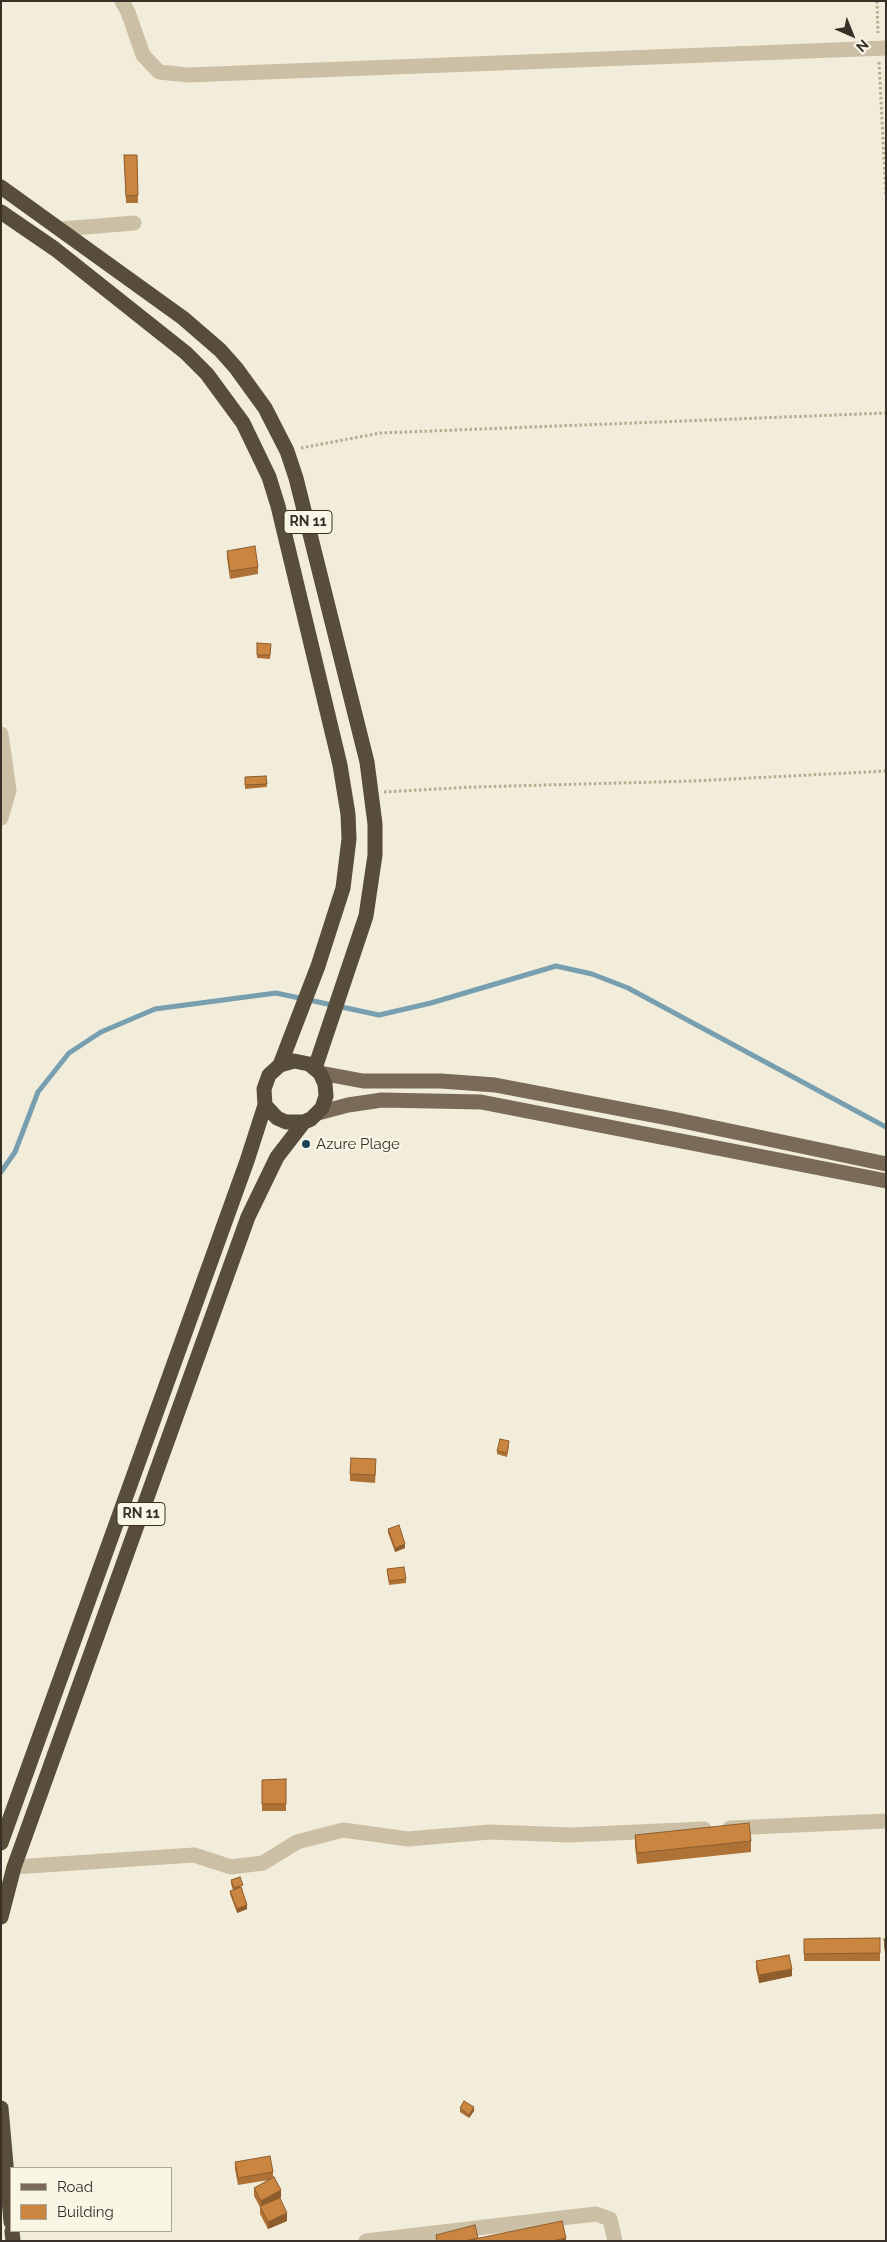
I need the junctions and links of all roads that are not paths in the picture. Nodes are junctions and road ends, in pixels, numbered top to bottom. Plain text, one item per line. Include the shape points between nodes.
1 (122, 1) edge
2 (882, 48) edge
3 (1, 187) edge
4 (1, 212) edge
5 (134, 223) dead end
6 (61, 229) junction
7 (1, 734) edge
8 (1, 818) edge
9 (280, 1065) junction
10 (317, 1071) junction
11 (265, 1105) junction
12 (318, 1113) junction
13 (304, 1122) junction
14 (886, 1164) edge
15 (886, 1181) edge
16 (6, 1814) edge
17 (886, 1821) edge
18 (1, 1843) edge
19 (14, 1867) junction
20 (1, 1917) edge
21 (1, 2108) edge
22 (10, 2211) edge
23 (366, 2241) edge
24 (615, 2241) edge

1 - 2 street via 143,55 159,72 188,75
3 - 6 highway, RN 11
4 - 9 highway, RN 11 via 55,249 186,353 207,374 243,422 269,477 340,764 348,814 343,888 318,966
5 - 6 street
6 - 10 highway, RN 11 via 183,318 220,350 265,408 287,451 306,514 367,762 375,855 366,916 321,1046
7 - 8 street via 9,790
9 - 10 highway via 302,1062
9 - 11 highway via 265,1082
10 - 12 highway via 326,1090
10 - 14 main road via 362,1081 494,1085
11 - 13 highway via 277,1118 286,1122
11 - 16 highway, RN 11
12 - 13 highway
12 - 15 main road via 382,1100 481,1102
13 - 19 highway, RN 11 via 277,1157 251,1210
16 - 18 highway, RN 11
17 - 19 street via 571,1835 490,1832 408,1840 343,1830 297,1842 263,1863 231,1867 194,1855
19 - 20 highway, RN 11
21 - 22 highway
23 - 24 street via 596,2214 610,2219

